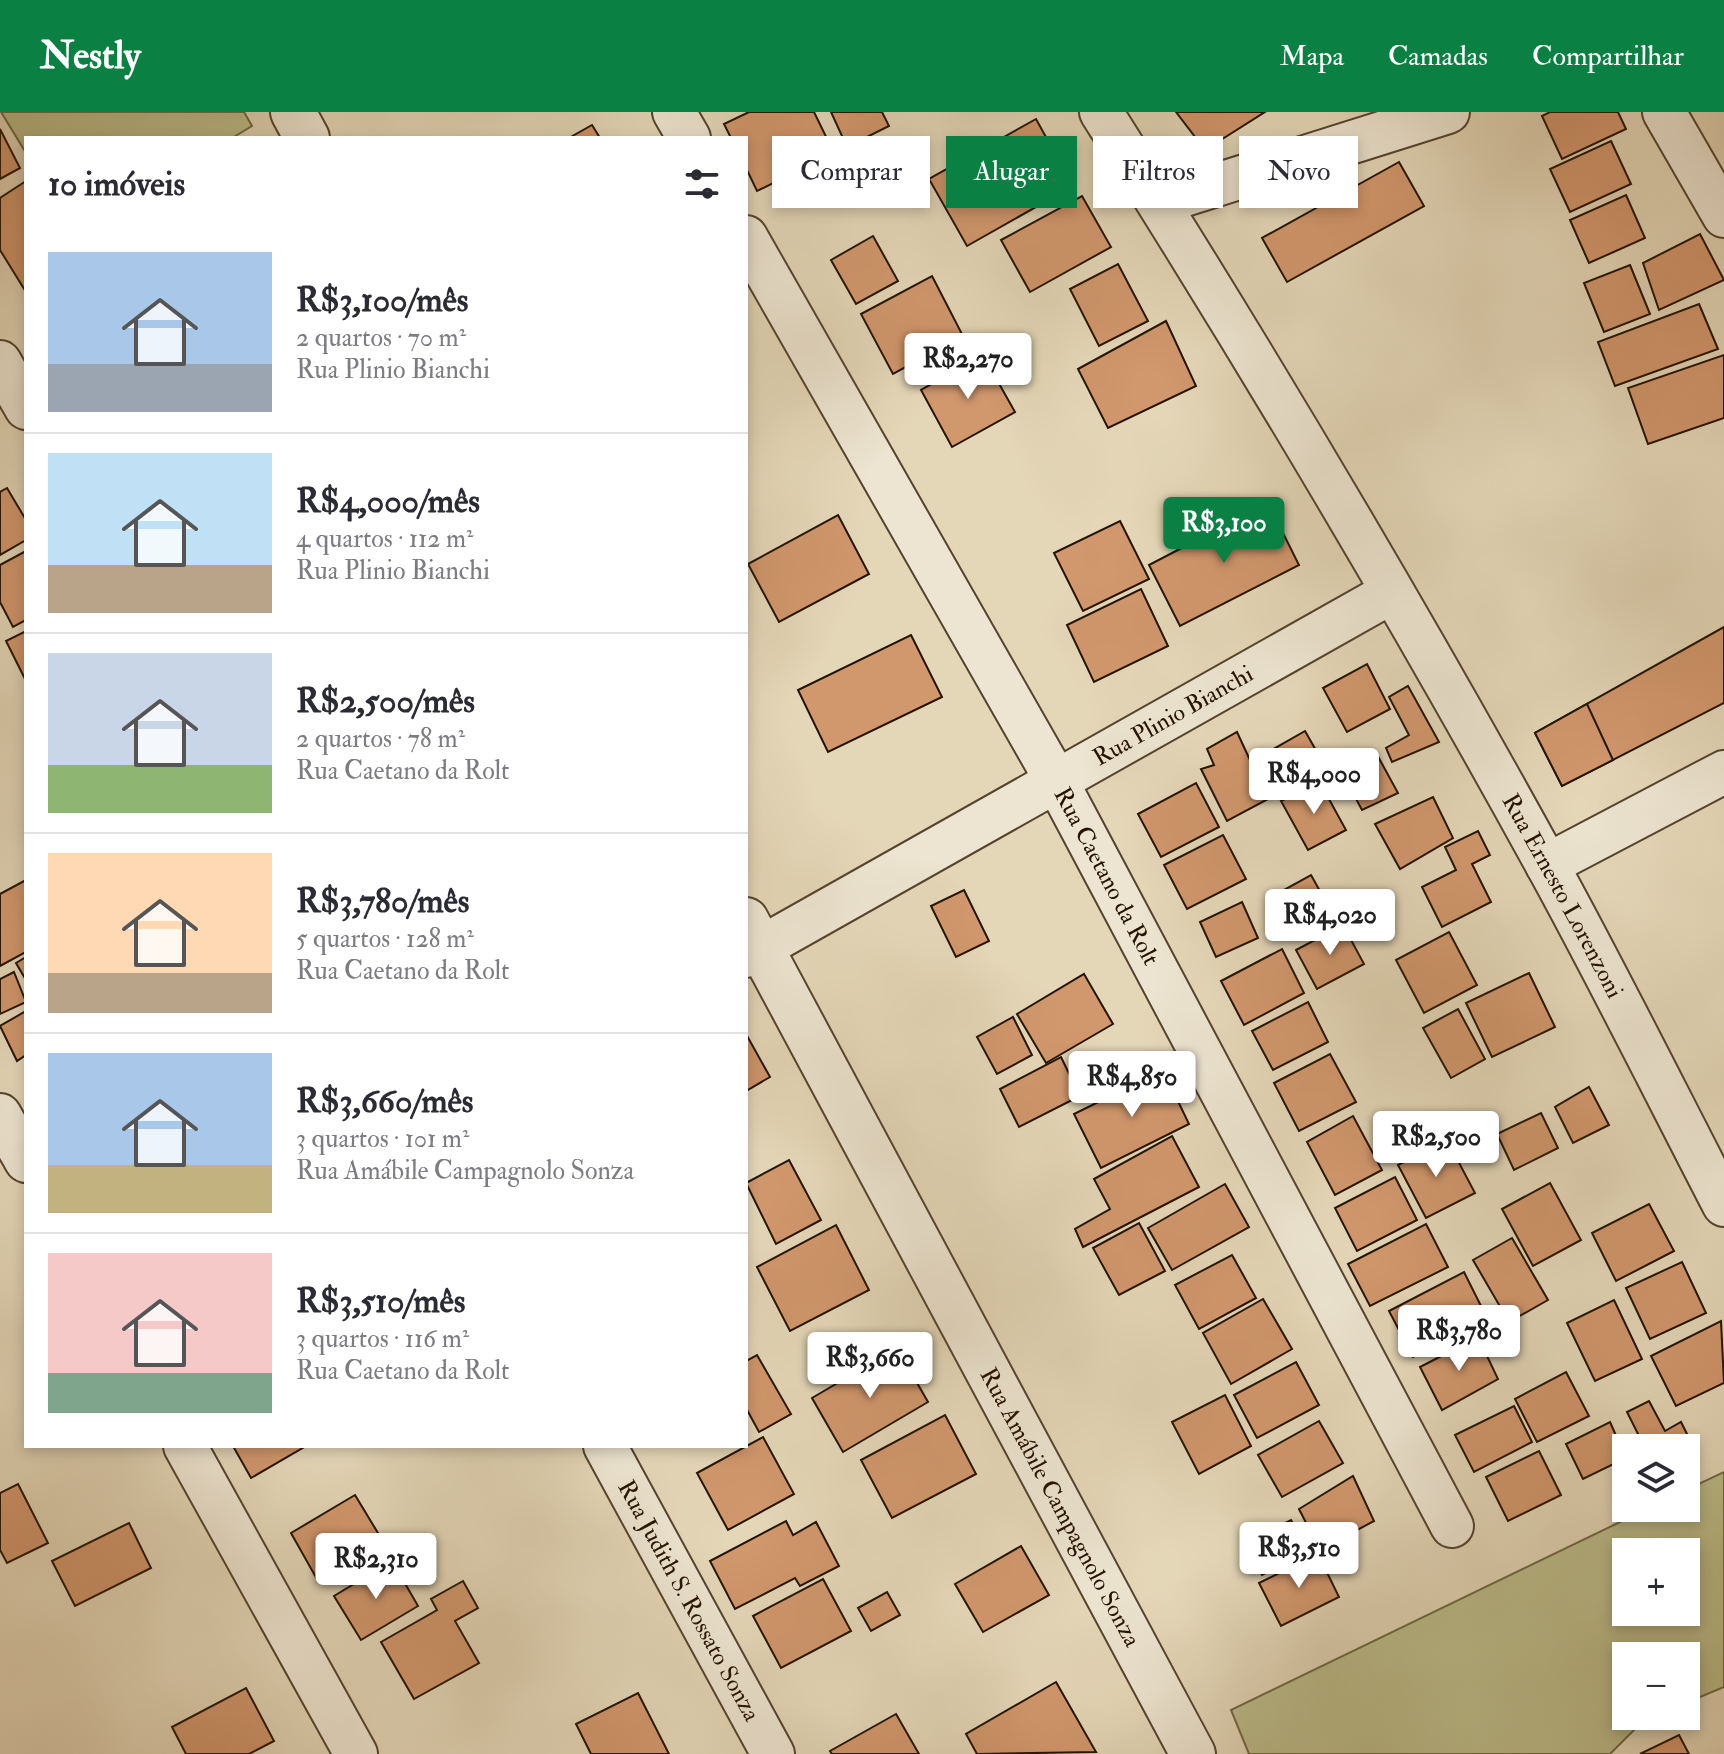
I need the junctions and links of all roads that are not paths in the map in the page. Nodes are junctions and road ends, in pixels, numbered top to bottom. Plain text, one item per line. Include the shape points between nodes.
1 (293, 112) edge
2 (674, 112) edge
3 (1101, 112) edge
4 (1448, 112) edge
5 (1664, 112) edge
6 (306, 136) edge
7 (688, 136) edge
8 (1116, 136) edge
9 (1223, 183) edge
10 (1162, 208) edge
11 (1724, 216) edge
12 (748, 241) edge
13 (0, 362) edge
14 (24, 404) edge
15 (1392, 592) junction
16 (1724, 772) edge
17 (1056, 780) junction
18 (1547, 865) junction
19 (751, 941) edge
20 (0, 1115) edge
21 (24, 1157) edge
22 (1724, 1205) edge
23 (186, 1448) edge
24 (606, 1448) edge
25 (1452, 1526) dead end
26 (356, 1754) edge
27 (773, 1754) edge
28 (1193, 1754) edge

1 - 6 street
2 - 7 street
3 - 8 street, Rua Ernesto Lorenzoni
4 - 9 street
5 - 11 street
10 - 15 street, Rua Ernesto Lorenzoni via 1275,388
12 - 17 street, Rua Caetano da Rolt
13 - 14 street
15 - 17 street, Rua Plinio Bianchi
15 - 18 street, Rua Ernesto Lorenzoni
16 - 18 street
17 - 19 street, Rua Plinio Bianchi
17 - 25 street, Rua Caetano da Rolt
18 - 22 street, Rua Ernesto Lorenzoni
19 - 28 street, Rua Amábile Campagnolo Sonza
20 - 21 street
23 - 26 street
24 - 27 street, Rua Judith S. Rossato Sonza

